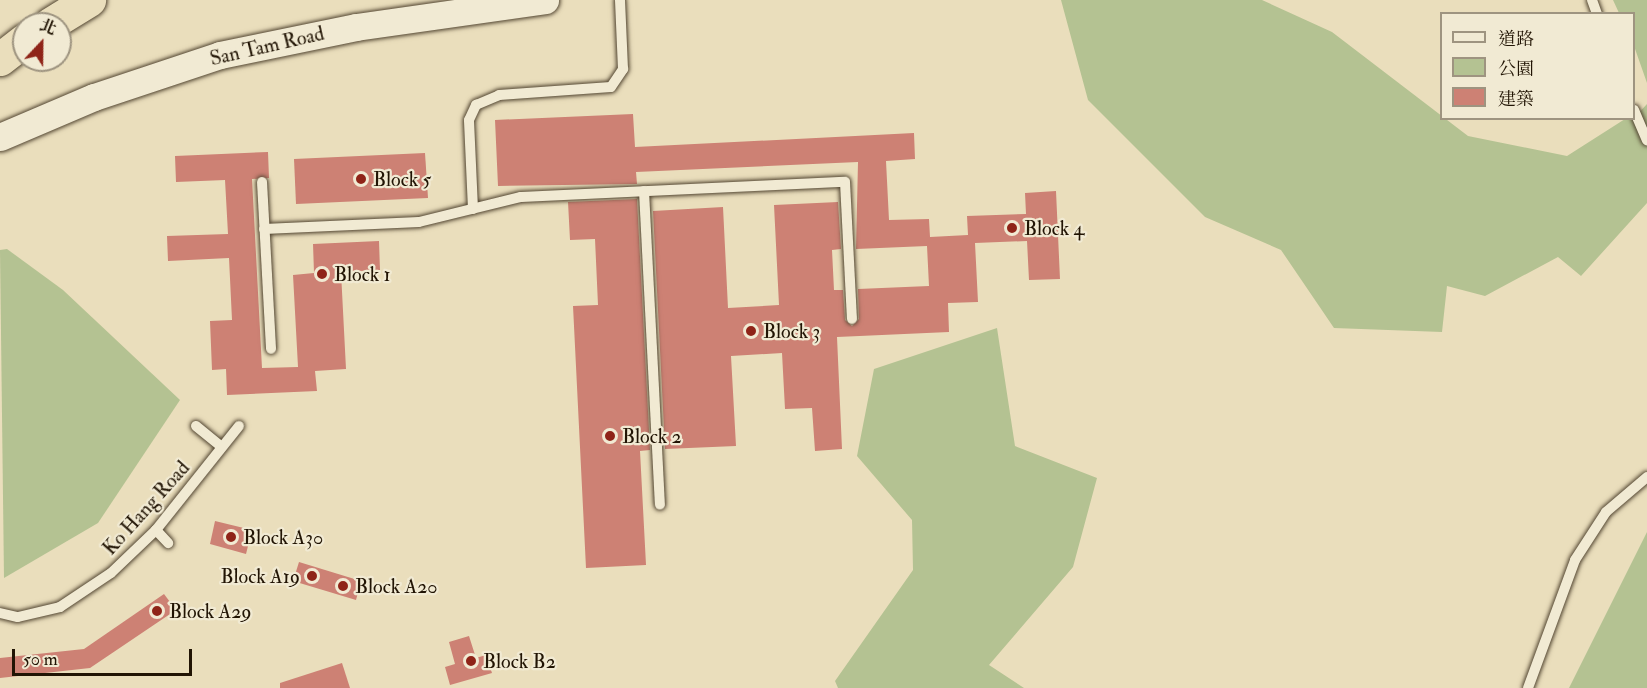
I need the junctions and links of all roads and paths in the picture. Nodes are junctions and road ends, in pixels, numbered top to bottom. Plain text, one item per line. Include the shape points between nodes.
1 (89, 0) edge
2 (545, 0) edge
3 (620, 0) edge
4 (70, 12) edge
5 (1635, 112) edge
6 (0, 137) edge
7 (1647, 140) edge
8 (262, 182) dead end
9 (644, 191) junction
10 (473, 209) junction
11 (264, 229) junction
12 (852, 319) dead end
13 (271, 349) dead end
14 (196, 426) dead end
15 (239, 426) dead end
16 (222, 447) junction
17 (1647, 477) edge
18 (660, 505) dead end
19 (156, 530) junction
20 (168, 543) dead end
21 (0, 614) edge
22 (1528, 688) edge

1 - 4 highway
2 - 6 street, San Tam Road via 356,27 220,56 94,97
3 - 10 lane via 623,69 611,87 499,95 476,105 469,120
5 - 7 lane
8 - 11 lane
9 - 10 lane via 521,197
9 - 12 lane via 845,182
9 - 18 lane
10 - 11 lane via 419,222
11 - 13 lane
14 - 16 lane
15 - 16 lane, Ko Hang Road
16 - 19 lane, Ko Hang Road
17 - 22 lane via 1606,512 1575,560
19 - 20 lane
19 - 21 lane, Ko Hang Road via 111,573 60,607 18,617

